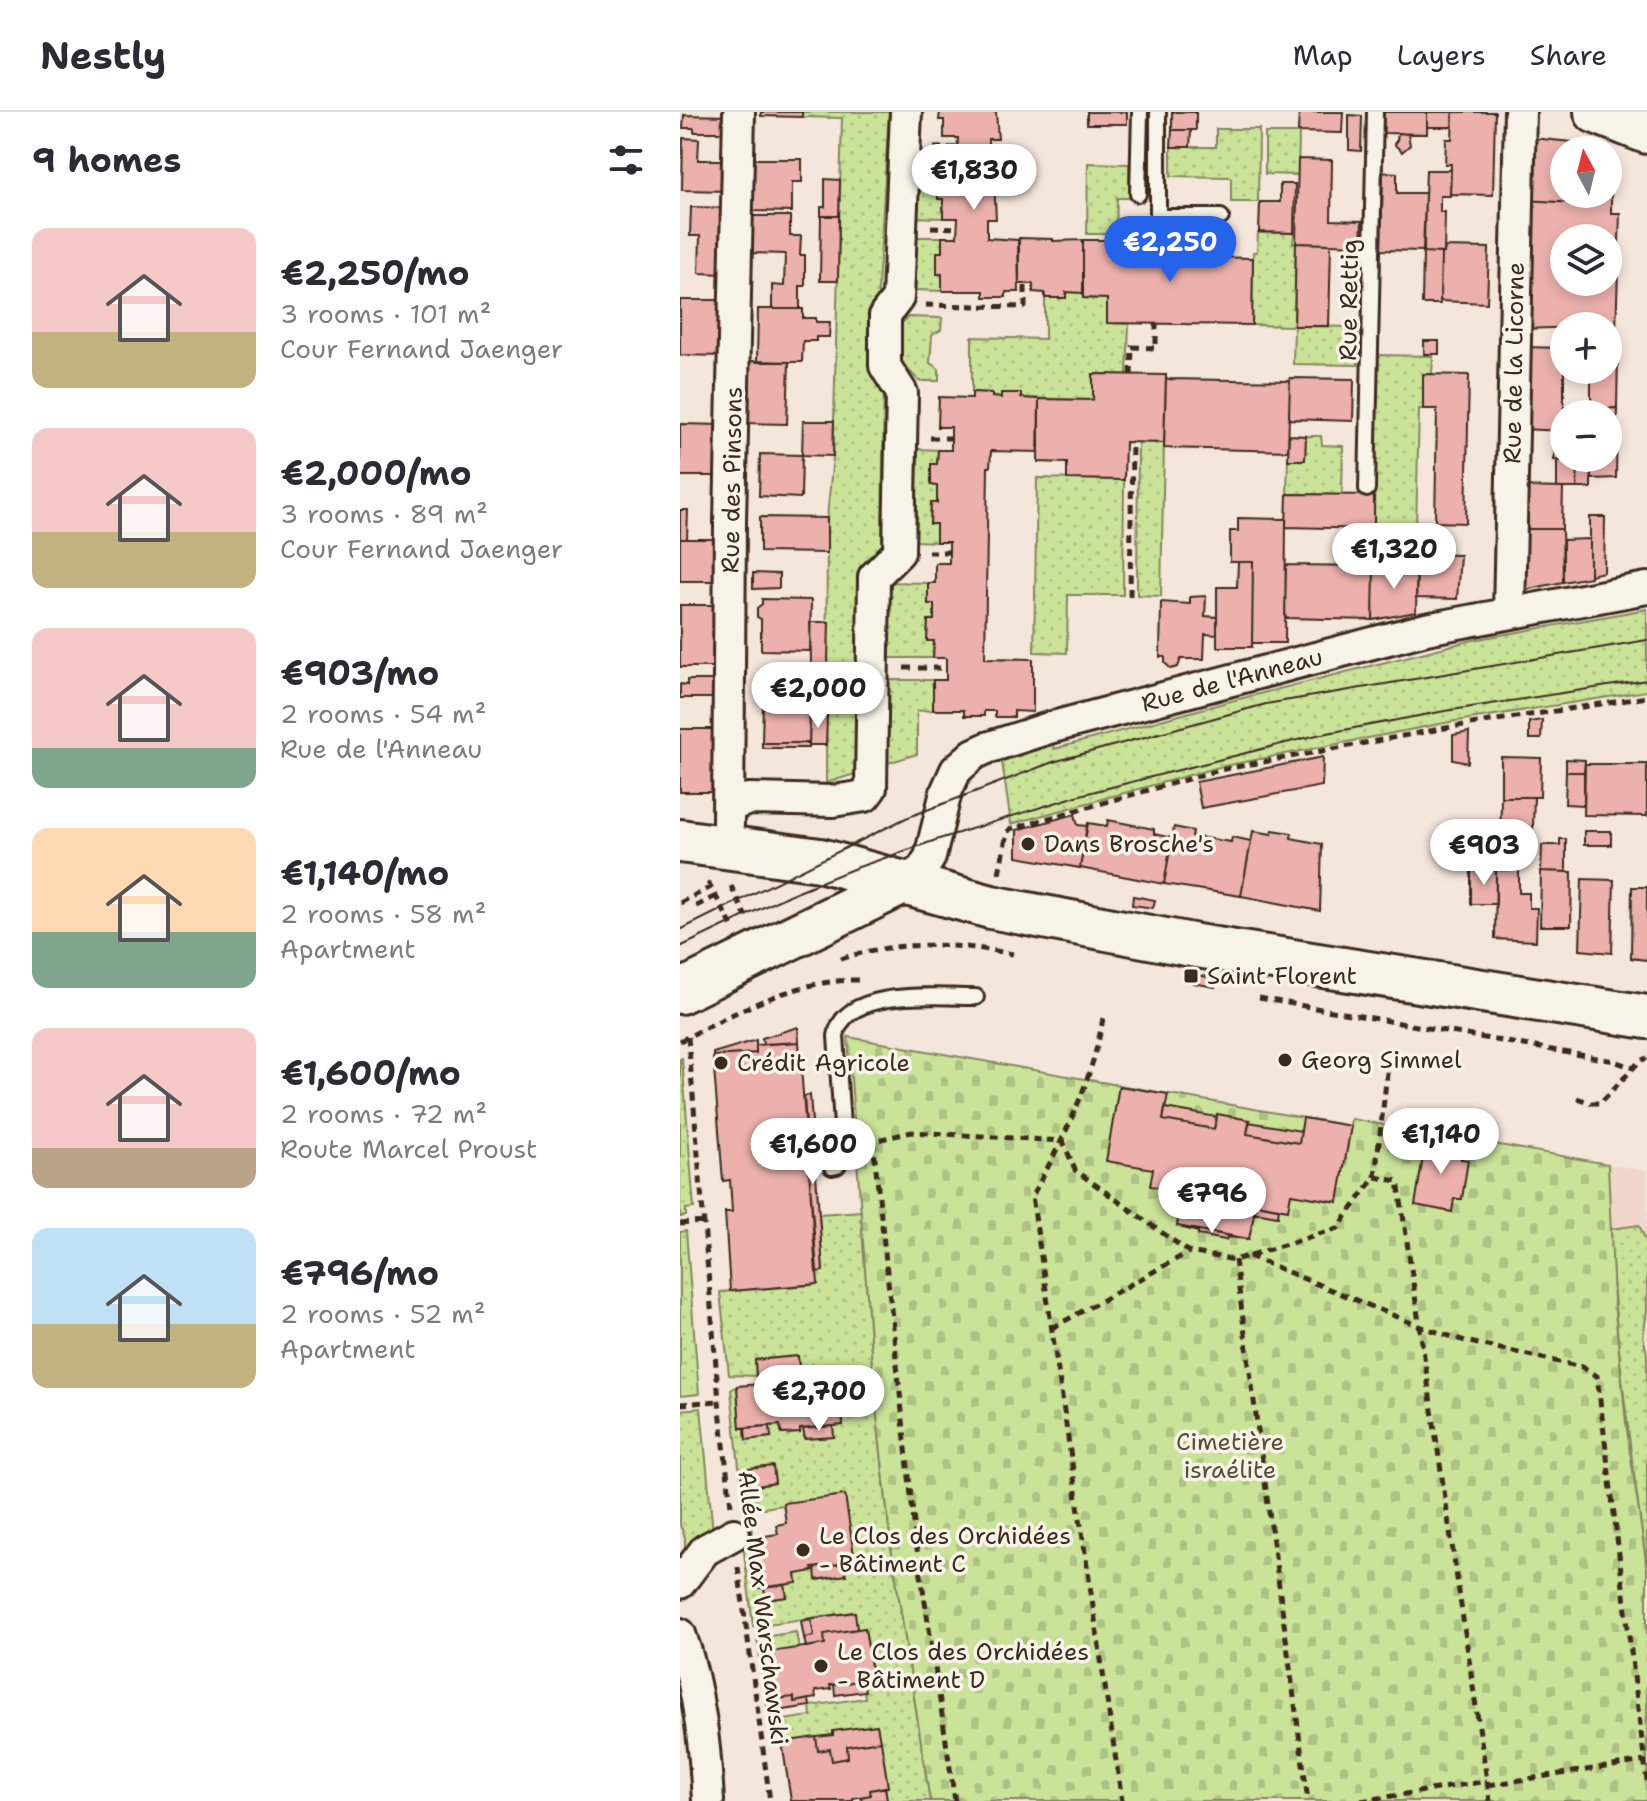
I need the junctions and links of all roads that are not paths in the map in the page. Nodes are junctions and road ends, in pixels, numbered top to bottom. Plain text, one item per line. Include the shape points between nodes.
1 (739, 112) edge
2 (906, 112) edge
3 (1140, 112) edge
4 (1158, 112) edge
5 (1375, 112) edge
6 (1520, 112) edge
7 (1596, 112) edge
8 (1647, 132) edge
9 (1138, 194) dead end
10 (1221, 217) dead end
11 (1367, 489) dead end
12 (1647, 588) edge
13 (1509, 613) junction
14 (729, 806) junction
15 (680, 841) edge
16 (725, 870) junction
17 (901, 884) junction
18 (680, 992) edge
19 (976, 997) dead end
20 (1647, 1017) edge
21 (832, 1167) dead end
22 (734, 1534) road end
23 (680, 1583) edge
24 (680, 1634) edge
25 (708, 1801) edge

1 - 14 street, Rue des Pinsons
2 - 14 street via 898,298 885,315 885,366 902,393 899,552 874,577 871,788 865,796 833,801 749,799
3 - 9 lane
4 - 10 lane via 1158,217
5 - 11 lane, Rue Rettig
6 - 13 street, Rue de la Licorne
7 - 8 main road
12 - 13 street, Rue de l'Anneau
13 - 17 street, Rue de l'Anneau via 1426,629 1075,721 974,754 951,780 930,857 922,870
14 - 16 street, Rue des Pinsons
15 - 16 main road
16 - 17 main road via 820,860
17 - 18 main road
17 - 20 main road via 991,907 1228,951
19 - 21 lane via 877,1001 845,1015 836,1036 844,1155
22 - 23 street via 705,1550
24 - 25 street via 692,1680

